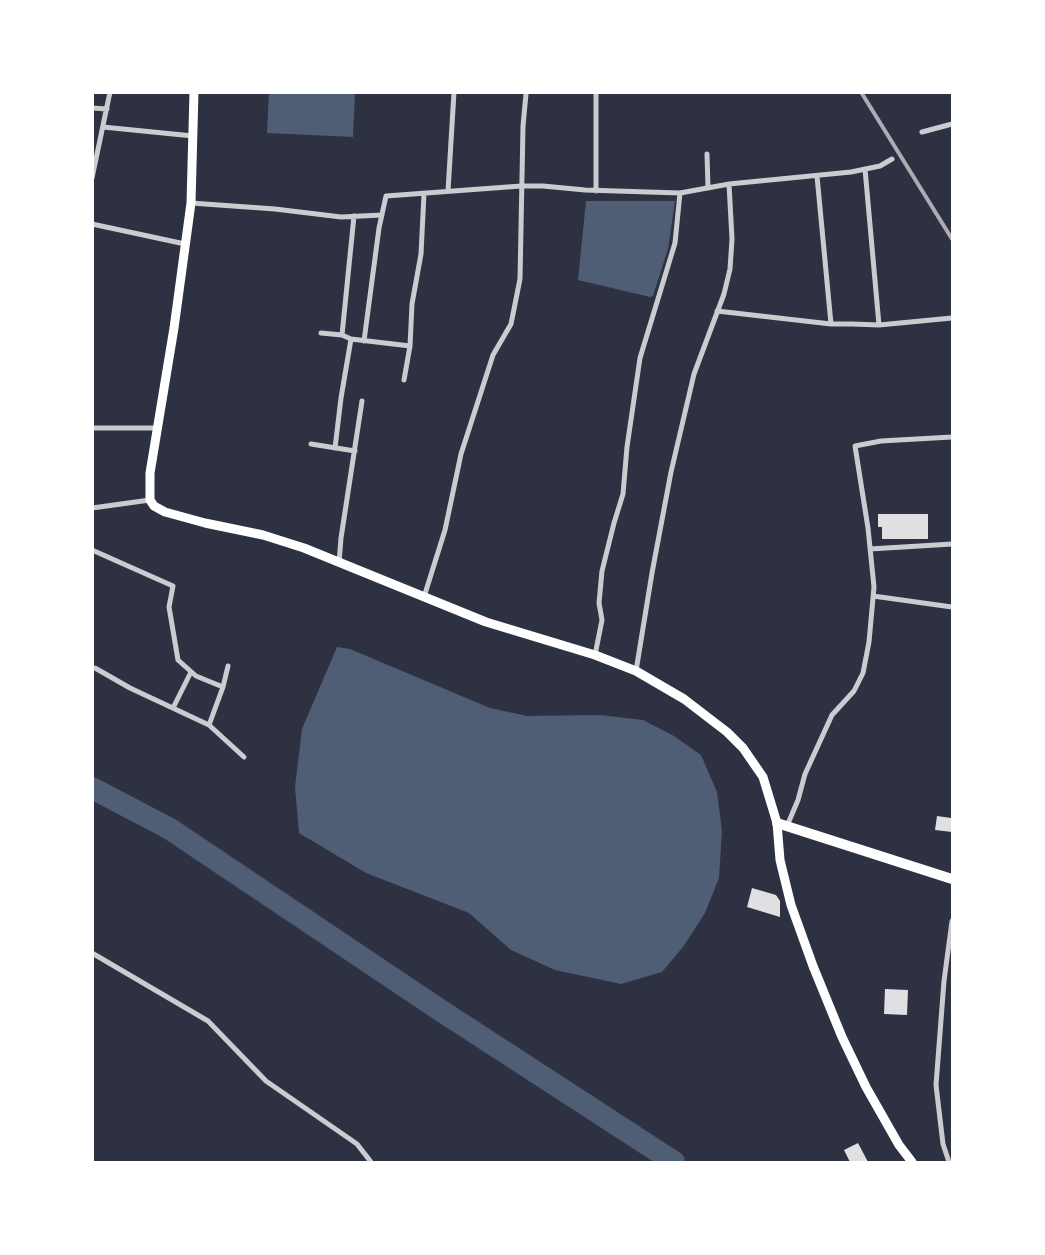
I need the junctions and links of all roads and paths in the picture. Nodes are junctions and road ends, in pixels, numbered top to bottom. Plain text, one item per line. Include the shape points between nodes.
1 (110, 92) edge
2 (194, 92) edge
3 (454, 92) edge
4 (596, 92) edge
5 (526, 94) dead end
6 (92, 108) edge
7 (107, 109) junction
8 (952, 124) edge
9 (103, 127) junction
10 (922, 132) dead end
11 (193, 136) junction
12 (707, 154) dead end
13 (892, 159) dead end
14 (865, 169) junction
15 (93, 176) edge
16 (817, 176) junction
17 (729, 184) junction
18 (521, 186) junction
19 (708, 188) junction
20 (596, 190) junction
21 (448, 191) junction
22 (680, 193) junction
23 (424, 194) junction
24 (191, 203) junction
25 (382, 215) junction
26 (354, 216) junction
27 (92, 224) edge
28 (185, 244) junction
29 (717, 311) junction
30 (952, 318) edge
31 (831, 324) junction
32 (879, 325) junction
33 (321, 334) dead end
34 (342, 335) junction
35 (351, 339) junction
36 (364, 341) junction
37 (410, 346) junction
38 (404, 380) dead end
39 (362, 401) dead end
40 (92, 428) edge
41 (157, 428) junction
42 (952, 437) edge
43 (311, 444) dead end
44 (335, 448) junction
45 (354, 452) junction
46 (150, 500) junction
47 (92, 508) edge
48 (952, 544) edge
49 (870, 549) junction
50 (92, 550) edge
51 (339, 563) junction
52 (873, 596) junction
53 (424, 597) junction
54 (952, 607) edge
55 (595, 655) junction
56 (228, 666) dead end
57 (95, 668) dead end
58 (636, 671) junction
59 (191, 672) junction
60 (223, 687) junction
61 (173, 708) junction
62 (209, 725) junction
63 (244, 757) dead end
64 (782, 824) junction
65 (952, 878) edge
66 (952, 921) edge
67 (92, 953) edge
68 (371, 1162) edge
69 (912, 1162) edge
70 (949, 1162) edge

1 - 7 street
2 - 11 main road
3 - 21 street
4 - 20 street
5 - 18 street
6 - 7 street
7 - 9 street
8 - 10 street
9 - 11 street
9 - 15 street
11 - 24 main road
12 - 19 street
13 - 14 street
14 - 16 street
14 - 32 street
16 - 17 street
16 - 31 street
17 - 19 street
17 - 29 street via 730,269
18 - 20 street
18 - 21 street
18 - 53 street via 520,279 511,324 493,355 464,445 445,530
19 - 22 street
20 - 22 street
21 - 23 street
22 - 55 street via 675,243 640,358 623,494 602,571 599,603 602,620
23 - 25 street via 386,196
23 - 37 street via 421,254 412,304
24 - 26 street
24 - 28 main road
25 - 26 street
25 - 36 street
26 - 34 street
27 - 28 street
28 - 41 main road
29 - 31 street
29 - 58 street via 694,374 671,472
30 - 32 street
31 - 32 street
33 - 34 street
34 - 35 street
35 - 36 street
35 - 44 street
36 - 37 street
37 - 38 street
39 - 45 street
40 - 41 street
41 - 46 main road via 150,473
42 - 49 street via 881,441 855,446
43 - 44 street
44 - 45 street
45 - 51 street
46 - 47 street
46 - 51 main road via 165,512 263,535
48 - 49 street
49 - 52 street
50 - 59 street via 173,586 169,607 178,660
51 - 53 main road
52 - 54 street
52 - 64 street via 863,673 854,691 832,715 805,774 798,800
53 - 55 main road via 486,622
55 - 58 main road
56 - 60 street
57 - 61 street
58 - 64 main road via 684,700 743,748 763,777
59 - 60 street
59 - 61 street
60 - 62 street
61 - 62 street
62 - 63 street
64 - 65 main road
64 - 69 main road via 780,860 791,906 812,966 866,1087
66 - 70 street via 936,1084 943,1144
67 - 68 street via 208,1021 266,1081 357,1144

